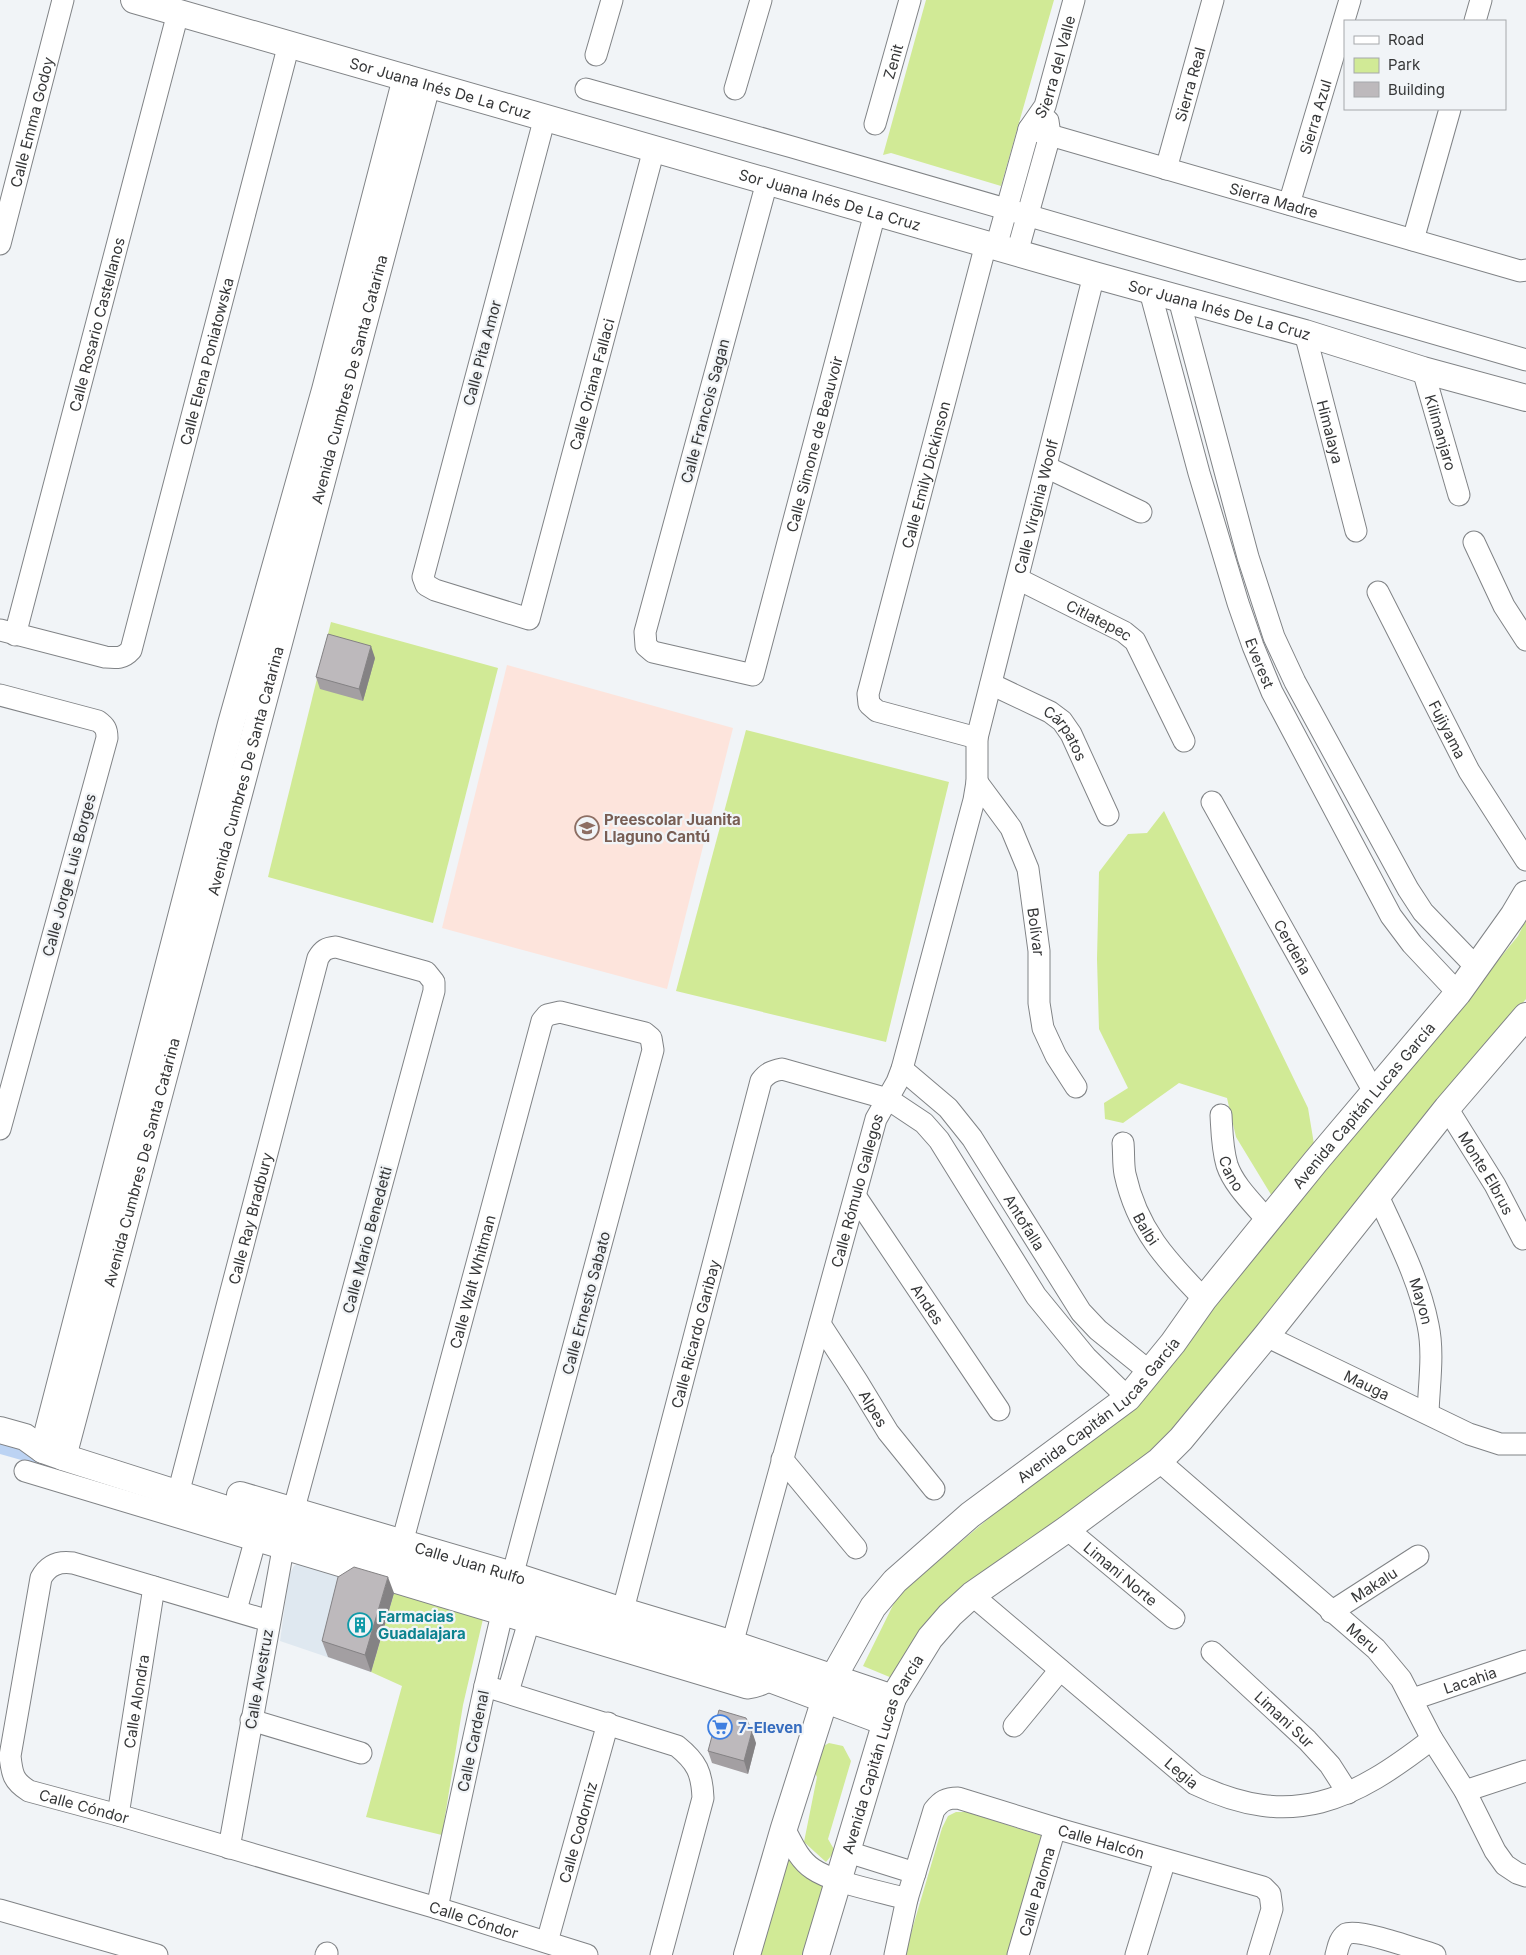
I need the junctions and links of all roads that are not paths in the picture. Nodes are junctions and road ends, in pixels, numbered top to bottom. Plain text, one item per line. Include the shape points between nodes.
1 (63, 0) edge
2 (134, 0) edge
3 (612, 0) edge
4 (761, 0) edge
5 (910, 0) edge
6 (1074, 0) edge
7 (1213, 0) edge
8 (1350, 0) edge
9 (1481, 0) edge
10 (178, 13) junction
11 (1344, 20) edge
12 (1344, 20) edge
13 (1475, 20) edge
14 (289, 44) junction
15 (596, 55) dead end
16 (416, 82) junction
17 (586, 89) dead end
18 (735, 89) dead end
19 (1045, 106) junction
20 (1450, 110) edge
21 (545, 117) junction
22 (875, 124) dead end
23 (1029, 129) junction
24 (1050, 135) junction
25 (654, 149) junction
26 (1166, 169) junction
27 (767, 182) junction
28 (1289, 204) junction
29 (1007, 209) junction
30 (875, 213) junction
31 (1028, 215) junction
32 (1413, 240) junction
33 (0, 244) edge
34 (1000, 248) junction
35 (1523, 271) edge
36 (1094, 275) junction
37 (1150, 291) junction
38 (1178, 299) junction
39 (1305, 333) junction
40 (1526, 360) edge
41 (1423, 370) junction
42 (1526, 398) edge
43 (1046, 467) junction
44 (1459, 495) dead end
45 (1141, 512) dead end
46 (1356, 531) dead end
47 (1474, 542) dead end
48 (1018, 578) junction
49 (1378, 592) dead end
50 (529, 619) joint
51 (8, 633) edge
52 (1526, 640) edge
53 (753, 675) joint
54 (991, 684) junction
55 (0, 695) edge
56 (977, 738) junction
57 (1184, 741) dead end
58 (977, 782) junction
59 (1212, 802) dead end
60 (1108, 815) dead end
61 (1526, 860) edge
62 (1526, 894) edge
63 (1477, 968) junction
64 (426, 972) joint
65 (1458, 994) junction
66 (542, 1021) joint
67 (1524, 1023) edge
68 (782, 1069) joint
69 (902, 1069) junction
70 (1076, 1087) dead end
71 (1374, 1092) junction
72 (888, 1099) junction
73 (1447, 1108) junction
74 (1221, 1115) dead end
75 (0, 1129) edge
76 (1123, 1143) dead end
77 (1378, 1196) junction
78 (856, 1197) junction
79 (1268, 1221) junction
80 (1524, 1240) dead end
81 (1204, 1298) junction
82 (820, 1324) junction
83 (1266, 1336) junction
84 (1150, 1372) junction
85 (1128, 1398) junction
86 (1000, 1410) dead end
87 (1428, 1413) junction
88 (0, 1430) edge
89 (49, 1444) junction
90 (1526, 1444) edge
91 (782, 1458) junction
92 (1159, 1460) junction
93 (26, 1471) dead end
94 (180, 1485) junction
95 (934, 1489) dead end
96 (260, 1521) junction
97 (1067, 1529) junction
98 (289, 1530) junction
99 (856, 1548) dead end
100 (399, 1552) junction
101 (1418, 1556) dead end
102 (154, 1587) junction
103 (507, 1595) junction
104 (972, 1595) junction
105 (534, 1603) junction
106 (236, 1610) junction
107 (1331, 1612) junction
108 (1174, 1618) dead end
109 (620, 1620) junction
110 (269, 1621) junction
111 (1212, 1652) dead end
112 (730, 1653) junction
113 (1526, 1661) edge
114 (777, 1669) junction
115 (1060, 1670) junction
116 (485, 1686) junction
117 (829, 1688) junction
118 (508, 1692) junction
119 (893, 1698) junction
120 (1413, 1699) junction
121 (251, 1720) junction
122 (885, 1722) junction
123 (608, 1723) junction
124 (1014, 1726) dead end
125 (1432, 1739) junction
126 (361, 1753) dead end
127 (1526, 1771) edge
128 (1464, 1791) junction
129 (1348, 1793) junction
130 (118, 1815) junction
131 (784, 1828) junction
132 (1055, 1828) junction
133 (229, 1848) junction
134 (848, 1852) junction
135 (1164, 1860) junction
136 (915, 1873) junction
137 (1526, 1876) edge
138 (840, 1880) junction
139 (907, 1899) junction
140 (438, 1908) junction
141 (0, 1910) edge
142 (547, 1942) junction
143 (157, 1955) edge
144 (587, 1955) edge
145 (661, 1955) edge
146 (747, 1955) edge
147 (816, 1955) edge
148 (895, 1955) edge
149 (1018, 1955) edge
150 (1136, 1955) edge
151 (1258, 1955) edge
152 (1336, 1955) edge
153 (1435, 1955) edge

1 - 33 street, Calle Emma Godoy
2 - 10 street, Sor Juana Inés De La Cruz
3 - 15 street
4 - 18 street
5 - 22 street, Zenit
6 - 19 street, Sierra del Valle
7 - 26 street, Sierra Real
8 - 12 street, Sierra Azul
9 - 13 street
10 - 14 street, Sor Juana Inés De La Cruz
10 - 51 street, Calle Rosario Castellanos
11 - 28 street, Sierra Azul
14 - 16 street, Sor Juana Inés De La Cruz
14 - 51 street, Calle Elena Poniatowska via 130,650 126,656 105,658
16 - 21 street, Sor Juana Inés De La Cruz
16 - 89 street, Avenida Cumbres De Santa Catarina via 325,390 246,718
17 - 29 street
19 - 23 street, Sierra del Valle
19 - 24 street
20 - 32 street
21 - 25 street, Sor Juana Inés De La Cruz
21 - 50 street, Calle Pita Amor via 423,578 430,588
23 - 24 street, Sierra Madre
23 - 29 street, Sierra del Valle
24 - 26 street, Sierra Madre
24 - 31 street
25 - 27 street, Sor Juana Inés De La Cruz
25 - 50 street, Calle Oriana Fallaci
26 - 28 street, Sierra Madre
27 - 30 street, Sor Juana Inés De La Cruz
27 - 53 street, Calle Francois Sagan via 645,632 646,646 652,652
28 - 32 street, Sierra Madre
29 - 31 street
29 - 34 street, Sierra del Valle
30 - 34 street, Sor Juana Inés De La Cruz
30 - 53 street, Calle Simone de Beauvoir
31 - 34 street
31 - 40 street
32 - 35 street, Sierra Madre
34 - 36 street, Sor Juana Inés De La Cruz
34 - 56 street, Calle Emily Dickinson via 868,694 869,704 877,711
36 - 37 street, Sor Juana Inés De La Cruz
36 - 43 street, Calle Virginia Woolf
37 - 38 street, Sor Juana Inés De La Cruz
37 - 65 street, Everest via 1217,537 1253,646 1272,692 1392,916 1412,944
38 - 39 street, Sor Juana Inés De La Cruz
38 - 63 street, Everest via 1248,557 1278,644 1295,682 1408,889 1423,912
39 - 41 street, Sor Juana Inés De La Cruz
39 - 46 street, Himalaya
41 - 42 street, Sor Juana Inés De La Cruz
41 - 44 street, Kilimanjaro
43 - 45 street
43 - 48 street, Calle Virginia Woolf
47 - 52 street via 1504,606
48 - 54 street, Calle Virginia Woolf
48 - 57 street, Citlatepec via 1124,632 1135,641
49 - 61 street, Fujiyama via 1469,771
54 - 56 street, Calle Virginia Woolf
54 - 60 street, Cárpatos via 1062,721
55 - 75 street, Calle Jorge Luis Borges via 98,721 107,731
56 - 58 street, Calle Rómulo Gallegos
58 - 69 street, Calle Rómulo Gallegos
58 - 70 street, Bolívar via 1011,828 1028,869 1039,952 1039,1003 1043,1028
59 - 71 street, Cerdeña
62 - 63 street, Avenida Capitán Lucas García
63 - 65 street, Avenida Capitán Lucas García
64 - 94 street, Calle Ray Bradbury via 336,947 323,951 318,958
64 - 98 street, Calle Mario Benedetti via 434,982 434,992
65 - 71 street, Avenida Capitán Lucas García
66 - 100 street, Calle Walt Whitman
66 - 103 street, Calle Ernesto Sabato via 547,1015 560,1012 645,1033 651,1038 653,1050
67 - 73 street, Avenida Capitán Lucas García
68 - 72 street, Antofalla
68 - 109 street, Calle Ricardo Garibay via 772,1070 761,1081
69 - 72 street, Calle Rómulo Gallegos
69 - 84 street, Antofalla via 948,1108 972,1138 1081,1312
71 - 79 street, Avenida Capitán Lucas García
72 - 78 street, Calle Rómulo Gallegos via 876,1119
72 - 85 street, Antofalla via 924,1123 939,1140 1036,1296 1086,1357
73 - 77 street, Avenida Capitán Lucas García
73 - 80 street, Monte Elbrus
74 - 79 street, Cano via 1228,1167
76 - 81 street, Balbi via 1125,1172 1136,1210 1152,1240
77 - 83 street, Avenida Capitán Lucas García
77 - 87 street, Mayon via 1419,1285 1429,1326
78 - 82 street, Calle Rómulo Gallegos
78 - 86 street, Andes
79 - 81 street, Avenida Capitán Lucas García
81 - 84 street, Avenida Capitán Lucas García
82 - 91 street, Calle Rómulo Gallegos
82 - 95 street, Alpes via 888,1432
83 - 87 street, Mauga
83 - 92 street, Avenida Capitán Lucas García
84 - 85 street, Avenida Capitán Lucas García
85 - 117 street, Avenida Capitán Lucas García via 970,1515 895,1581 873,1607
87 - 90 street, Mauga via 1469,1434 1500,1444
88 - 89 street, Calle Juan Rulfo
89 - 94 street, Calle Juan Rulfo
91 - 99 street
91 - 112 street, Calle Rómulo Gallegos
92 - 97 street, Avenida Capitán Lucas García
92 - 107 street, Meru
93 - 96 street, Calle Juan Rulfo
94 - 96 street, Calle Juan Rulfo
96 - 98 street, Calle Juan Rulfo
96 - 98 street, Calle Juan Rulfo
96 - 106 street
97 - 104 street, Avenida Capitán Lucas García
97 - 108 street, Limani Norte
98 - 100 street, Calle Juan Rulfo
98 - 103 street, Calle Juan Rulfo
98 - 110 street, Calle Avestruz
100 - 103 street, Calle Juan Rulfo
101 - 107 street, Makalu
102 - 106 street, Calle Cóndor
102 - 130 street, Calle Alondra
102 - 130 street, Calle Cóndor via 73,1563 57,1563 45,1571 41,1578 10,1756 18,1784 30,1791
103 - 105 street, Calle Juan Rulfo
103 - 105 street, Calle Juan Rulfo
103 - 116 street, Calle Cardenal
104 - 115 street, Legia
104 - 119 street, Avenida Capitán Lucas García via 930,1638
105 - 109 street, Calle Juan Rulfo
105 - 114 street, Calle Juan Rulfo via 747,1688 762,1686
105 - 118 street, Calle Cardenal
106 - 110 street, Calle Cóndor
107 - 120 street, Meru via 1376,1649
109 - 112 street, Calle Juan Rulfo
110 - 121 street, Calle Avestruz
111 - 129 street, Limani Sur via 1307,1740 1330,1765
112 - 114 street, Calle Juan Rulfo
113 - 120 street, Lacahia
114 - 117 street, Calle Juan Rulfo
115 - 124 street
115 - 129 street, Legia via 1195,1784 1212,1792 1255,1804 1281,1806 1328,1801
116 - 118 street
116 - 140 street, Calle Cardenal
117 - 119 street, Calle Juan Rulfo
117 - 122 street, Calle Juan Rulfo
117 - 131 street, Avenida Capitán Lucas García
118 - 123 street
119 - 122 street, Avenida Capitán Lucas García
120 - 125 street, Meru
121 - 126 street
121 - 133 street, Calle Avestruz
122 - 134 street, Avenida Capitán Lucas García
123 - 142 street, Calle Codorniz
123 - 145 street via 677,1746 692,1758 702,1783 703,1798
125 - 128 street, Meru
125 - 129 street, Legia via 1370,1783
127 - 128 street
128 - 137 street, Meru via 1505,1865
130 - 133 street, Calle Cóndor
131 - 138 street via 796,1851 812,1869
131 - 146 street, Avenida Capitán Lucas García
132 - 135 street, Calle Halcón
132 - 136 street, Calle Halcón via 958,1798 948,1798 934,1810
132 - 149 street, Calle Paloma
133 - 140 street, Calle Cóndor
134 - 136 street
134 - 138 street, Avenida Capitán Lucas García
135 - 150 street
135 - 151 street, Calle Halcón via 1264,1887 1270,1894 1272,1909
136 - 139 street, Calle Halcón
138 - 139 street
138 - 147 street, Avenida Capitán Lucas García
139 - 148 street, Calle Halcón
140 - 142 street, Calle Cóndor
141 - 143 street
142 - 144 street, Calle Cóndor
152 - 153 street via 1340,1940 1346,1934 1360,1933

